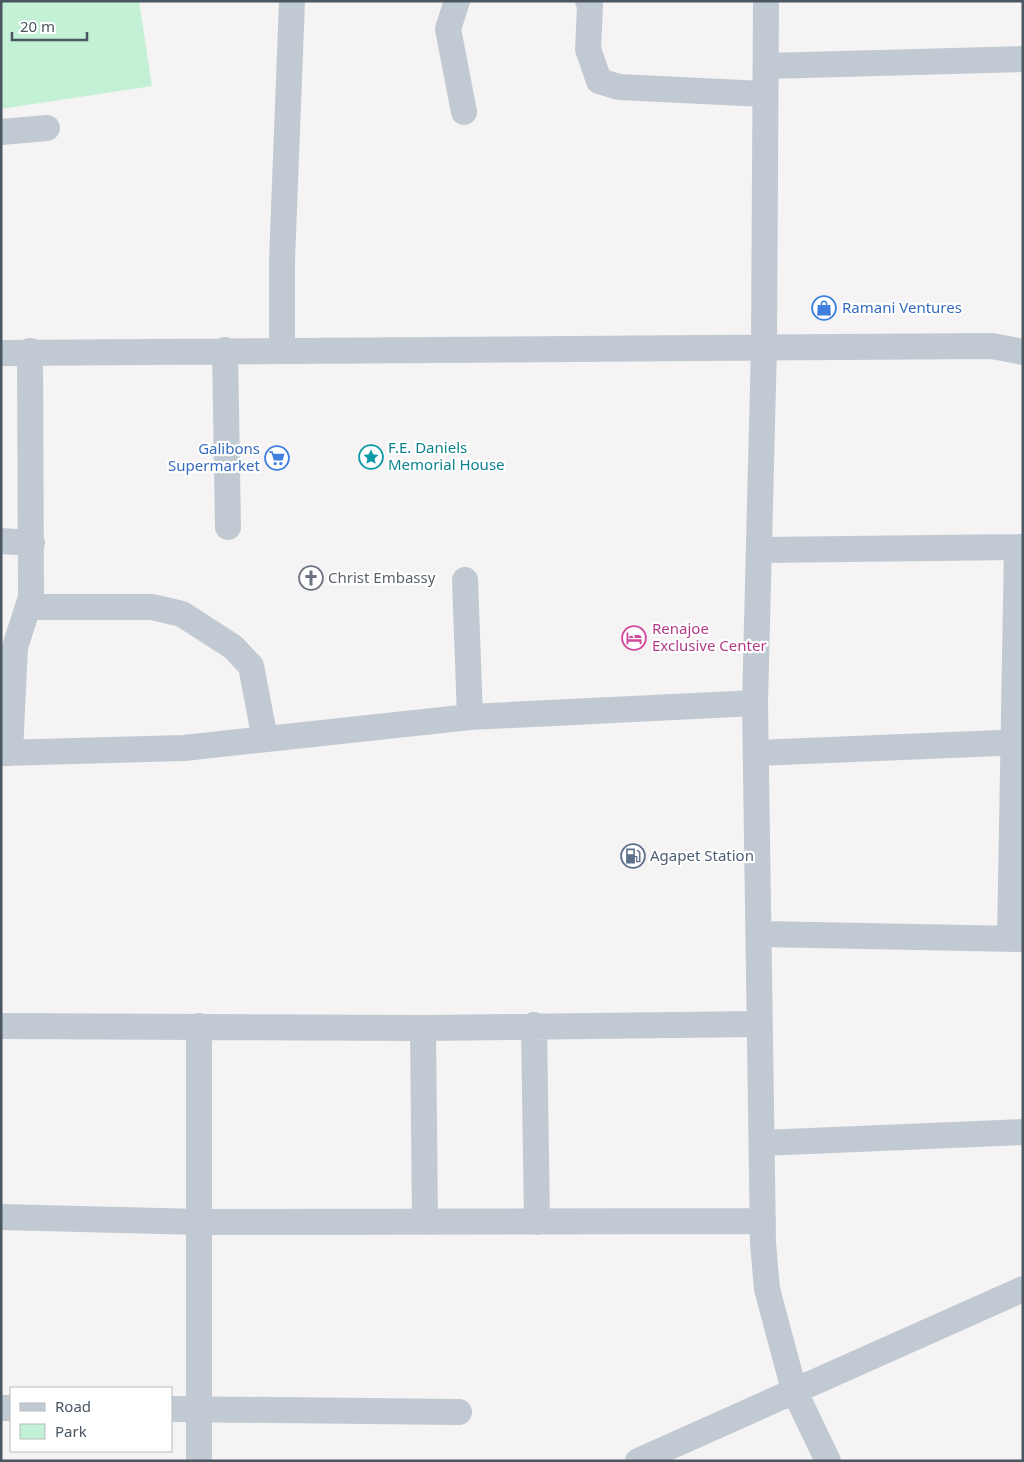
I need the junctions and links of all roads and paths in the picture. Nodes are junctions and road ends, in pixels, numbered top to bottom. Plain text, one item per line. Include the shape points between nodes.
1 (292, 1) edge
2 (457, 1) edge
3 (588, 1) edge
4 (766, 1) edge
5 (1023, 59) edge
6 (766, 66) junction
7 (765, 94) junction
8 (464, 112) dead end
9 (47, 128) dead end
10 (1, 132) edge
11 (764, 346) junction
12 (225, 350) junction
13 (282, 350) junction
14 (30, 351) junction
15 (1023, 352) edge
16 (1, 353) edge
17 (228, 527) dead end
18 (1, 541) edge
19 (32, 543) junction
20 (1020, 547) edge
21 (760, 550) junction
22 (465, 580) dead end
23 (28, 607) junction
24 (755, 703) junction
25 (470, 717) junction
26 (265, 739) junction
27 (1018, 742) edge
28 (6, 753) edge
29 (757, 753) junction
30 (760, 934) junction
31 (1016, 939) edge
32 (759, 1024) junction
33 (534, 1025) junction
34 (1, 1026) edge
35 (199, 1026) junction
36 (423, 1028) junction
37 (1023, 1132) edge
38 (762, 1143) junction
39 (1, 1217) edge
40 (764, 1221) junction
41 (200, 1222) junction
42 (425, 1222) junction
43 (537, 1222) junction
44 (1023, 1289) edge
45 (794, 1390) junction
46 (172, 1409) edge
47 (198, 1409) junction
48 (459, 1412) dead end
49 (199, 1461) edge
50 (638, 1461) edge
51 (828, 1461) edge

1 - 13 street via 282,261
2 - 8 street via 448,29
3 - 7 street via 588,49 599,81 619,88
4 - 6 street
5 - 6 street
6 - 7 street
7 - 11 street
9 - 10 street
11 - 13 street
11 - 15 street via 992,346
11 - 21 street
12 - 13 street
12 - 14 street
12 - 17 street
14 - 16 street
14 - 19 street
18 - 19 street
19 - 23 street
20 - 21 street
20 - 27 street
21 - 24 street
22 - 25 street
23 - 26 street via 152,606 182,614 233,647 251,666
23 - 28 street via 15,647
24 - 25 street
24 - 29 street
25 - 26 street
26 - 28 street via 184,748
27 - 29 street
27 - 31 street
29 - 30 street
30 - 31 street
30 - 32 street
32 - 33 street
32 - 38 street
33 - 36 street
33 - 43 street
34 - 35 street
35 - 36 street
35 - 41 street
36 - 42 street
37 - 38 street
38 - 40 street
39 - 41 street
40 - 43 street
40 - 45 street via 767,1289
41 - 42 street
41 - 47 street
42 - 43 street
44 - 45 street
45 - 50 street
45 - 51 street
46 - 47 street
47 - 48 street
47 - 49 street

